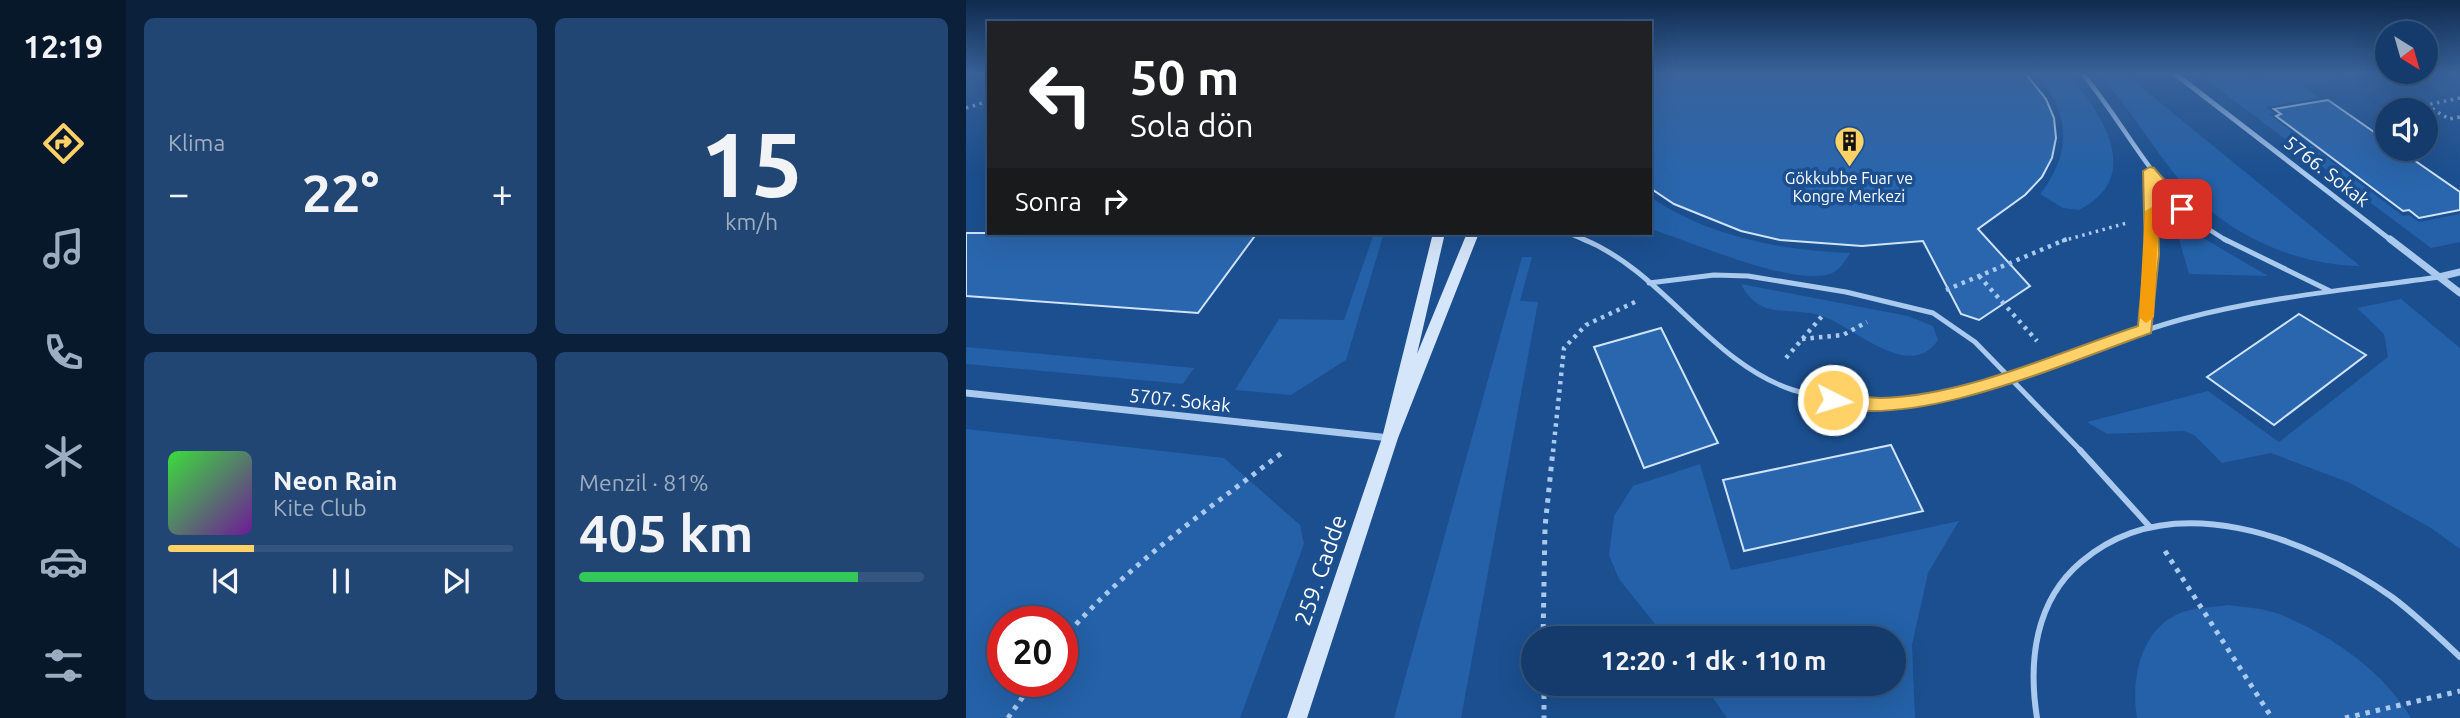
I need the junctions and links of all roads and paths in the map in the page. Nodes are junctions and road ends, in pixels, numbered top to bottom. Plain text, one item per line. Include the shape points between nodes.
1 (2108, 107) edge
2 (2218, 107) edge
3 (2428, 107) edge
4 (2460, 117) edge
5 (2150, 171) junction
6 (2152, 218) junction
7 (1439, 235) edge
8 (1473, 235) edge
9 (1582, 235) edge
10 (2460, 272) edge
11 (1979, 276) junction
12 (2439, 277) junction
13 (1649, 283) junction
14 (2330, 291) junction
15 (1658, 292) junction
16 (1846, 292) junction
17 (2460, 293) edge
18 (1897, 303) junction
19 (1917, 308) junction
20 (2145, 329) junction
21 (1802, 339) junction
22 (2053, 359) junction
23 (2008, 375) junction
24 (1769, 378) junction
25 (966, 393) edge
26 (1311, 430) junction
27 (1390, 438) junction
28 (2150, 527) junction
29 (1078, 623) edge
30 (1543, 626) edge
31 (2460, 657) edge
32 (2460, 691) edge
33 (1544, 696) edge
34 (1023, 697) edge
35 (1008, 718) edge
36 (1297, 718) edge
37 (1544, 718) edge
38 (2037, 718) edge
39 (2272, 718) edge
40 (2345, 718) edge

1 - 5 lane
2 - 12 street, 5766. Sokak
3 - 4 path via 2449,119
5 - 6 lane
5 - 14 lane via 2174,201 2200,222
6 - 11 path via 2074,236
6 - 20 lane
7 - 27 street
8 - 27 street
9 - 13 lane
10 - 12 street
11 - 19 path
11 - 22 path
12 - 14 lane
12 - 17 street, 5766. Sokak
13 - 15 lane
13 - 16 lane via 1748,276
14 - 20 lane
15 - 24 lane via 1726,350
15 - 30 path via 1589,322 1572,333 1564,348 1545,527
16 - 18 lane
16 - 21 path
18 - 19 lane
18 - 21 path via 1843,335
19 - 23 lane via 1962,331
20 - 22 lane
21 - 24 path
22 - 23 lane
23 - 24 lane via 1927,399 1881,404 1833,400
23 - 28 lane
25 - 26 street, 5707. Sokak
26 - 27 street, 5707. Sokak
26 - 29 path via 1134,568
27 - 36 street, 259. Cadde
28 - 31 lane via 2225,526 2284,541 2333,561 2382,590
28 - 38 lane via 2112,538 2081,558 2056,587 2039,622 2033,666
28 - 39 path
32 - 40 path
33 - 37 path
34 - 35 path

